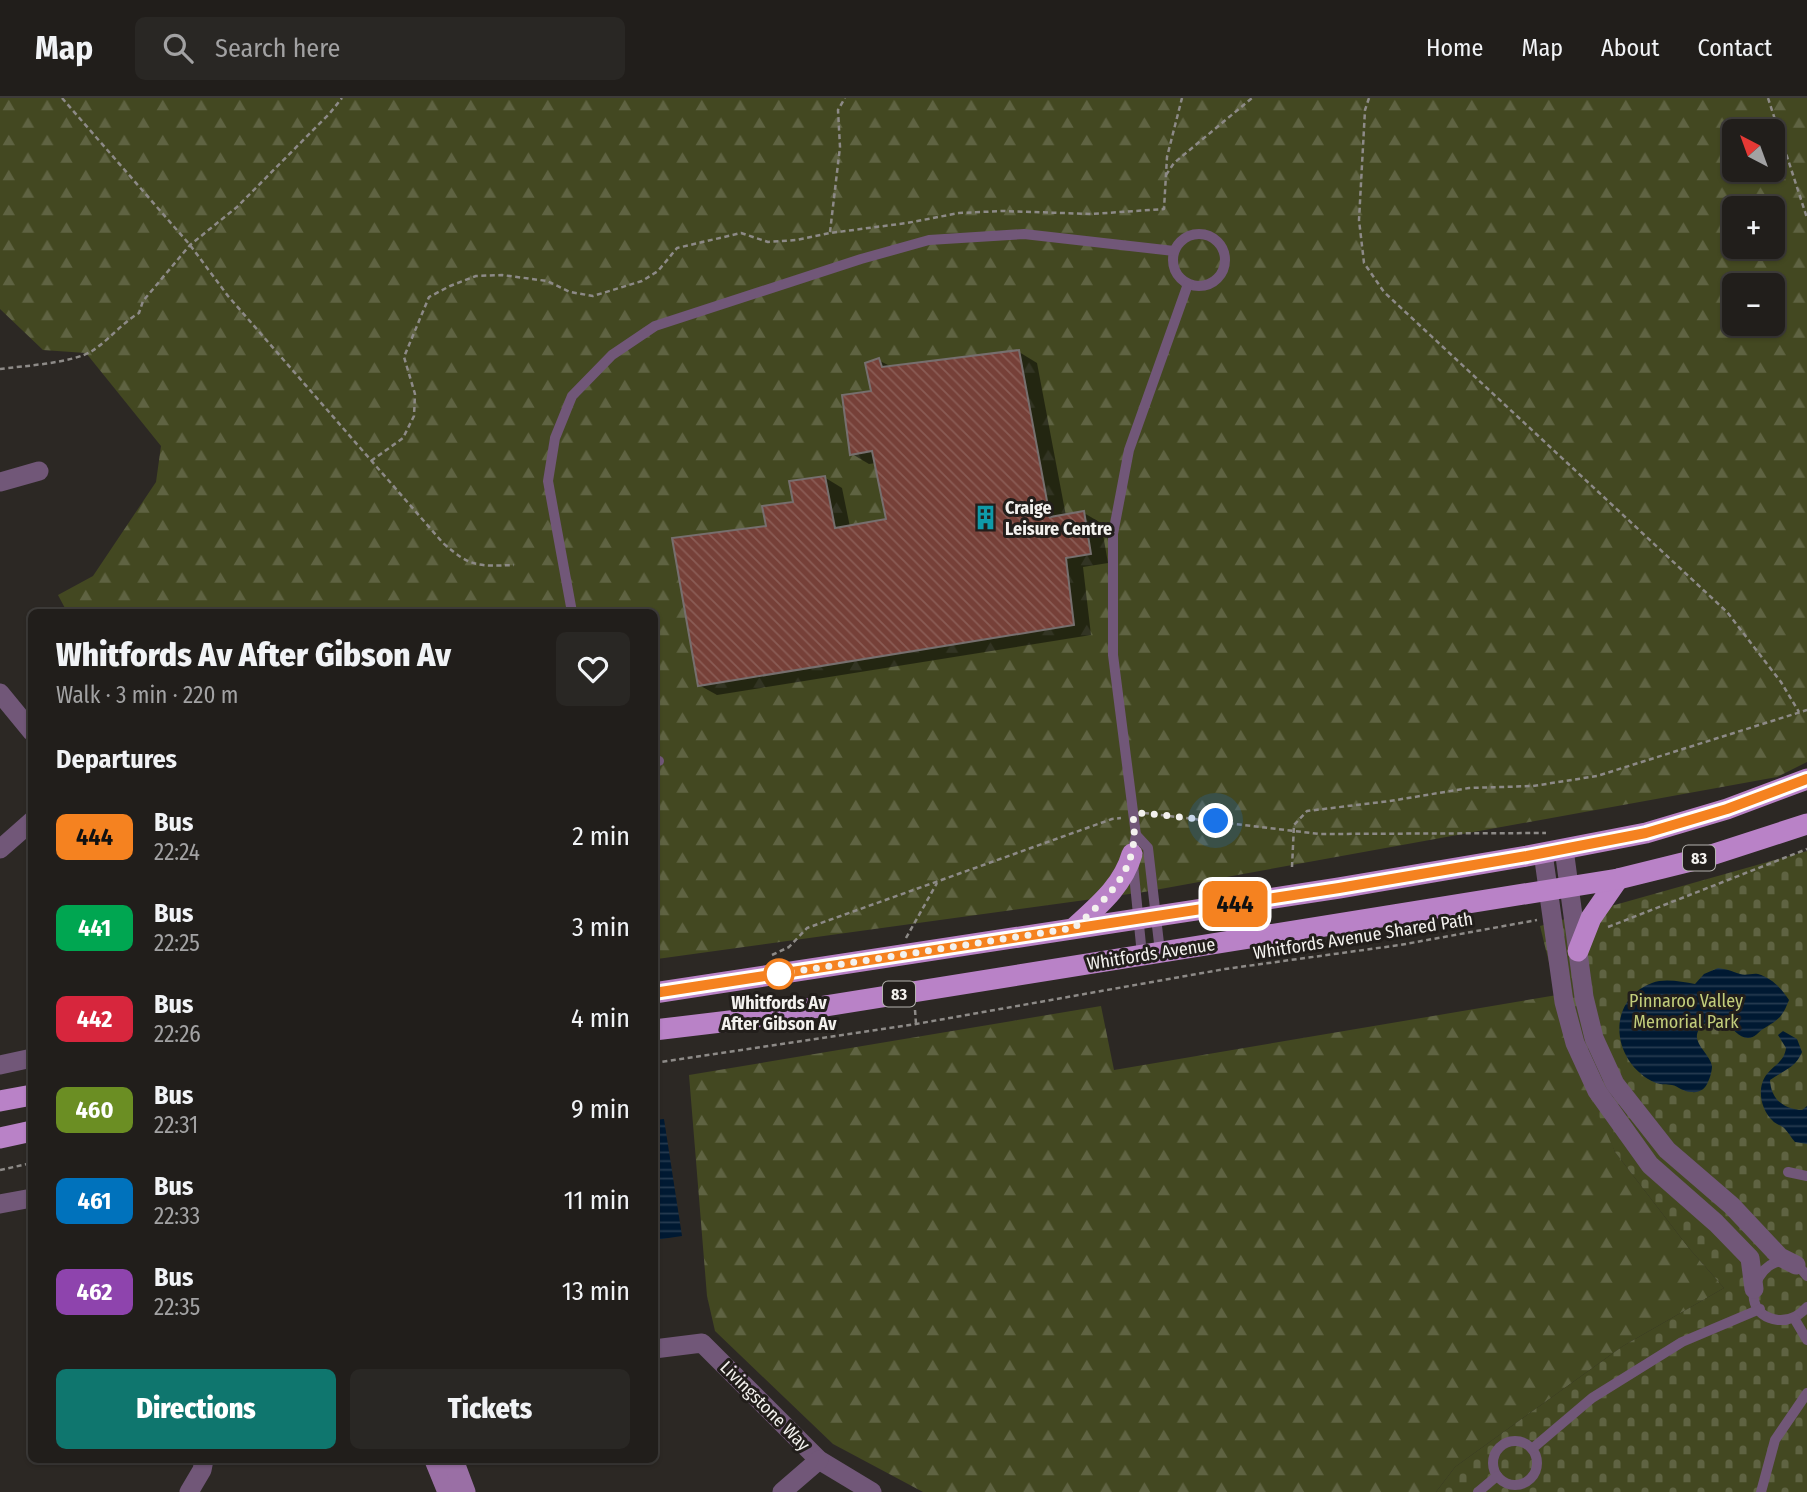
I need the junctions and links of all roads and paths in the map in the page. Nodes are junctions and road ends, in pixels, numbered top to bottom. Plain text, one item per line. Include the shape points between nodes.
1 (62, 98) edge
2 (342, 98) edge
3 (845, 98) edge
4 (1182, 98) edge
5 (1252, 98) edge
6 (1369, 98) edge
7 (1768, 98) edge
8 (1165, 175) junction
9 (1807, 218) edge
10 (830, 233) junction
11 (190, 245) junction
12 (1174, 251) junction
13 (1188, 284) junction
14 (0, 369) edge
15 (371, 461) junction
16 (39, 471) dead end
17 (0, 482) edge
18 (514, 565) dead end
19 (571, 609) edge
20 (0, 693) edge
21 (1807, 709) edge
22 (1799, 712) junction
23 (28, 727) edge
24 (1807, 779) edge
25 (1133, 816) junction
26 (28, 824) edge
27 (1807, 824) edge
28 (1294, 831) junction
29 (1134, 844) junction
30 (1552, 845) junction
31 (0, 849) edge
32 (1807, 849) edge
33 (1292, 867) dead end
34 (1618, 879) junction
35 (937, 881) junction
36 (1559, 889) junction
37 (1147, 917) junction
38 (1536, 920) dead end
39 (1599, 924) dead end
40 (1074, 928) junction
41 (905, 936) dead end
42 (1578, 951) junction
43 (1151, 954) junction
44 (766, 958) dead end
45 (658, 992) edge
46 (658, 1030) edge
47 (28, 1059) edge
48 (658, 1062) edge
49 (0, 1065) edge
50 (28, 1096) edge
51 (0, 1101) edge
52 (28, 1132) edge
53 (0, 1138) edge
54 (28, 1164) edge
55 (0, 1170) edge
56 (1788, 1172) dead end
57 (1807, 1176) edge
58 (28, 1199) edge
59 (0, 1204) edge
60 (1801, 1270) edge
61 (1754, 1289) junction
62 (1807, 1307) edge
63 (1759, 1309) junction
64 (1794, 1318) junction
65 (1807, 1340) edge
66 (658, 1348) edge
67 (1807, 1393) edge
68 (1533, 1448) junction
69 (819, 1460) junction
70 (203, 1463) edge
71 (436, 1463) edge
72 (454, 1463) edge
73 (1497, 1476) junction
74 (1528, 1481) junction
75 (189, 1492) edge
76 (448, 1492) edge
77 (466, 1492) edge
78 (782, 1492) edge
79 (872, 1492) edge
80 (1478, 1492) edge
81 (1536, 1492) edge
82 (1761, 1492) edge

1 - 11 path
2 - 11 path via 237,207
3 - 10 path via 838,110 840,147
4 - 8 path
5 - 8 path
6 - 22 path via 1359,220 1364,263 1384,292 1727,612
7 - 9 path
8 - 10 path via 1164,209 1091,214 959,213
10 - 15 path via 768,242 741,233 677,247 658,271 642,281 593,296 547,281 502,275 476,276 450,286 429,297 404,356 415,394 414,416 403,438
11 - 14 path via 143,301 139,313 89,353
11 - 15 path via 228,296
12 - 13 lane via 1175,270
12 - 13 lane via 1180,241 1201,233 1221,244 1225,255 1219,276 1199,286
12 - 19 lane via 1024,234 929,240 655,326 612,355 572,396 555,438 548,481
13 - 25 lane via 1129,450 1112,534 1113,655
15 - 18 path via 458,556 478,566
16 - 17 street
20 - 23 street
21 - 22 path
22 - 28 path via 1597,776 1307,811
24 - 30 main road, Whitfords Avenue / 83 via 1646,833
25 - 28 path via 1165,815
25 - 29 lane
25 - 35 path via 1112,819
26 - 31 street
27 - 34 main road, Whitfords Avenue / 83
28 - 30 path
28 - 33 path
29 - 37 lane
29 - 37 lane via 1147,848
29 - 40 main road via 1119,883
30 - 36 street
30 - 37 main road, Whitfords Avenue / 83 via 1339,888
32 - 39 path via 1608,927
34 - 36 main road, Whitfords Avenue / 83
34 - 42 main road via 1591,918
35 - 41 path
35 - 44 path via 807,928 789,947
36 - 42 street
36 - 43 main road, Whitfords Avenue / 83
36 - 61 street via 1564,1002 1575,1043 1597,1091 1650,1165 1750,1258
37 - 40 main road, Whitfords Avenue / 83
37 - 43 lane
37 - 43 lane
38 - 48 path, Whitfords Avenue Shared Path
40 - 45 main road, Whitfords Avenue / 83
42 - 60 street via 1594,1038 1615,1084 1667,1150 1732,1206 1780,1257
43 - 46 main road, Whitfords Avenue / 83
47 - 49 street
50 - 51 main road
52 - 53 main road
54 - 55 path
56 - 57 lane
58 - 59 street
60 - 61 lane via 1786,1262 1768,1266
61 - 63 lane
62 - 64 lane
63 - 64 lane via 1773,1319
63 - 68 lane via 1682,1342 1592,1398
64 - 65 lane
66 - 69 street, Livingstone Way via 702,1343
67 - 82 lane via 1775,1440
68 - 73 lane via 1516,1440 1501,1445 1493,1461
68 - 74 lane via 1537,1470
69 - 78 street
69 - 79 street, Livingstone Way
70 - 75 street
71 - 76 main road
72 - 77 main road
73 - 74 lane via 1513,1485
73 - 80 lane
74 - 81 lane

